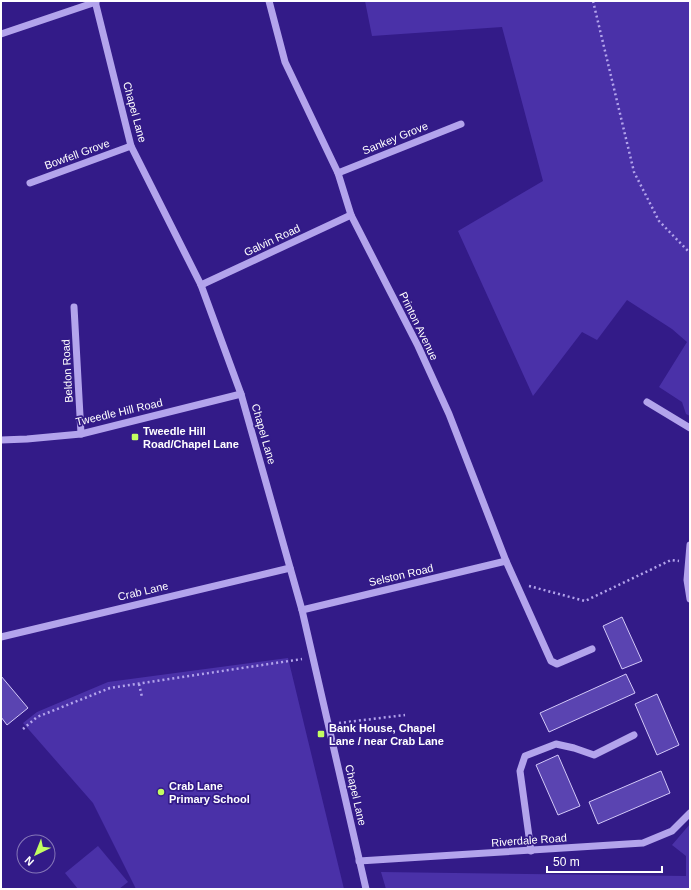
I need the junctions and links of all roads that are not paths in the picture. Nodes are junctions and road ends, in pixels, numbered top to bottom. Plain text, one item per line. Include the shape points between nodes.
1 (268, 1) edge
2 (96, 2) edge
3 (1, 34) edge
4 (461, 124) dead end
5 (131, 146) junction
6 (338, 173) junction
7 (30, 183) dead end
8 (351, 215) junction
9 (201, 285) junction
10 (74, 307) dead end
11 (241, 394) junction
12 (647, 402) dead end
13 (690, 428) edge
14 (81, 434) junction
15 (1, 440) edge
16 (690, 545) edge
17 (506, 561) junction
18 (290, 568) junction
19 (690, 599) edge
20 (302, 610) junction
21 (1, 637) edge
22 (592, 649) dead end
23 (634, 735) dead end
24 (690, 813) edge
25 (531, 851) junction
26 (359, 861) junction
27 (366, 889) edge

1 - 6 street, Printon Avenue via 285,62
2 - 3 street
2 - 5 street, Chapel Lane
4 - 6 street, Sankey Grove
5 - 7 street, Bowfell Grove
5 - 9 street, Chapel Lane
6 - 8 street, Printon Avenue
8 - 9 street, Galvin Road
8 - 17 street, Printon Avenue via 418,346 449,414
9 - 11 street, Chapel Lane
10 - 14 street, Beldon Road
11 - 14 street, Tweedle Hill Road
11 - 18 street, Chapel Lane
12 - 13 street
14 - 15 street, Tweedle Hill Road
16 - 19 street via 687,580
17 - 20 street, Selston Road
17 - 22 street, Printon Avenue via 552,661 558,664
18 - 20 street, Chapel Lane
18 - 21 street, Crab Lane
20 - 26 street, Chapel Lane
23 - 25 street via 594,755 556,744 525,756 520,770
24 - 25 street, Riverdale Road via 672,831 643,843
25 - 26 street, Riverdale Road
26 - 27 street, Chapel Lane

